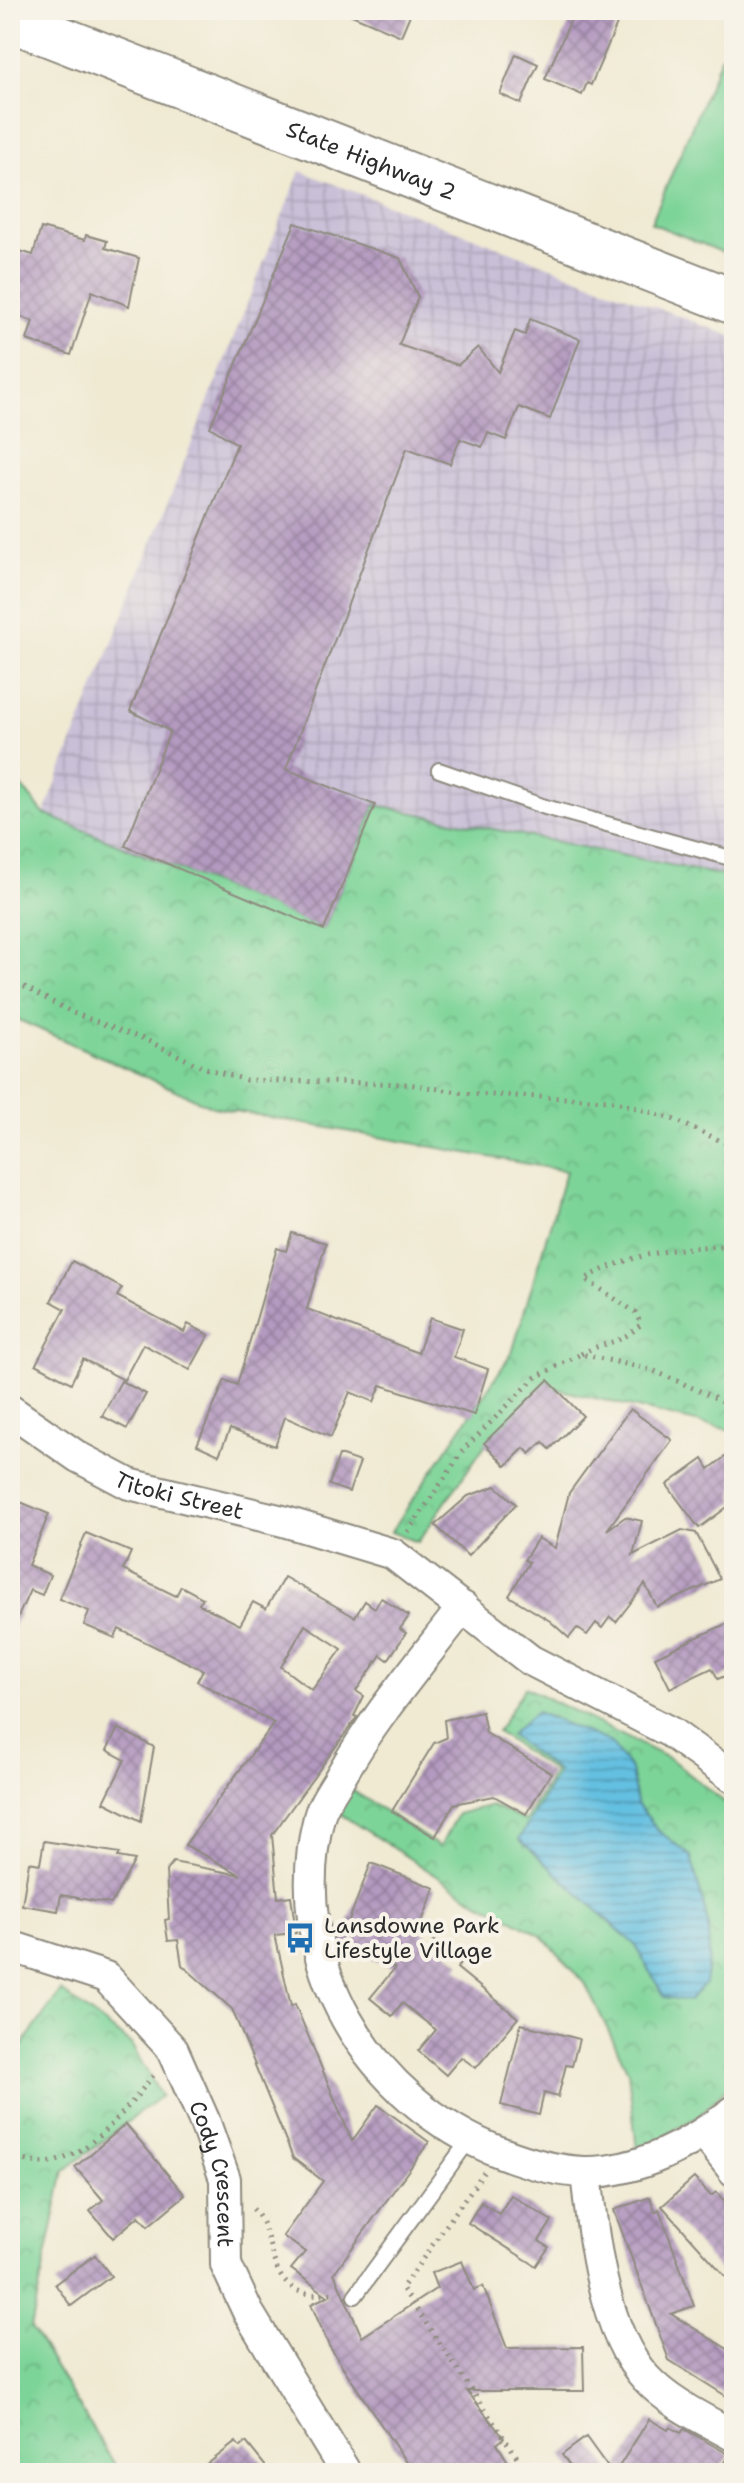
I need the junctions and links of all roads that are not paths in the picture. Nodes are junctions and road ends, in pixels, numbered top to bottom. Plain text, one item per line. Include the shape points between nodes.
1 (10, 19) edge
2 (734, 302) edge
3 (439, 770) dead end
4 (734, 859) edge
5 (10, 1410) edge
6 (463, 1607) junction
7 (734, 1778) edge
8 (10, 1946) edge
9 (734, 2111) edge
10 (705, 2134) junction
11 (469, 2140) junction
12 (734, 2171) edge
13 (586, 2172) junction
14 (355, 2296) road end
15 (734, 2436) edge
16 (346, 2473) edge

1 - 2 highway, State Highway 2
3 - 4 lane via 545,807
5 - 6 street, Titoki Street via 78,1457 129,1484 393,1554
6 - 7 street, Titoki Street via 530,1660 670,1732
6 - 11 street via 355,1751 319,1814 310,1869 312,1917 342,2013 369,2058 415,2104
8 - 16 street, Cody Crescent via 106,1977 173,2050 225,2179 226,2265 248,2312
9 - 10 street
10 - 12 street
10 - 13 street via 646,2161
11 - 13 street via 531,2164
11 - 14 lane
13 - 15 street via 592,2240 626,2346 645,2377 676,2404

